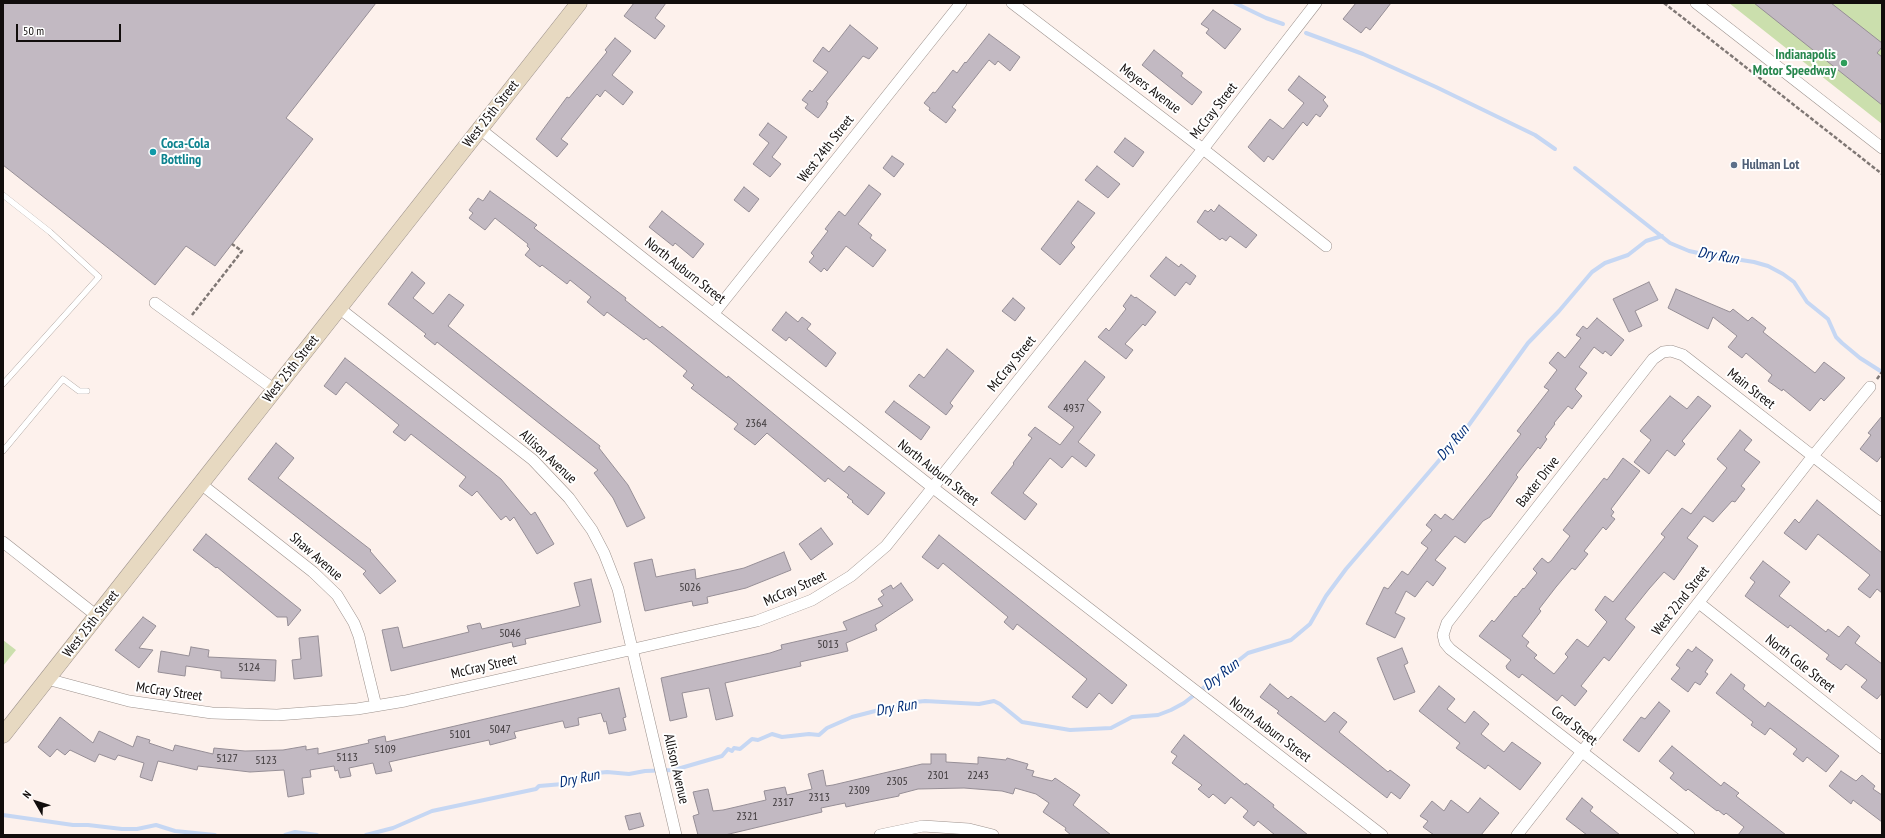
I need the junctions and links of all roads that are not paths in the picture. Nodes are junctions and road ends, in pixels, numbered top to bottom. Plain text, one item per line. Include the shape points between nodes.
1 (579, 3) edge
2 (961, 3) edge
3 (1012, 3) edge
4 (1316, 3) edge
5 (1696, 3) edge
6 (480, 129) junction
7 (1882, 148) edge
8 (1203, 149) junction
9 (3, 195) edge
10 (1326, 246) dead end
11 (155, 303) dead end
12 (339, 308) junction
13 (714, 313) junction
14 (1667, 351) joint
15 (3, 384) edge
16 (1870, 387) dead end
17 (275, 390) junction
18 (88, 391) dead end
19 (3, 451) edge
20 (1813, 456) junction
21 (201, 484) junction
22 (932, 488) junction
23 (1882, 510) edge
24 (3, 542) edge
25 (1699, 603) junction
26 (98, 616) junction
27 (1444, 638) joint
28 (633, 649) junction
29 (47, 679) junction
30 (376, 706) junction
31 (3, 735) edge
32 (1882, 748) edge
33 (1582, 752) junction
34 (676, 835) edge
35 (880, 835) edge
36 (993, 835) edge
37 (1382, 835) edge
38 (1517, 835) edge
39 (1689, 835) edge

1 - 6 main road, West 25th Street
2 - 13 street, West 24th Street
3 - 8 street, Meyers Avenue
4 - 8 street, McCray Street
5 - 7 street
6 - 12 main road, West 25th Street
6 - 13 street, North Auburn Street
8 - 10 street, Meyers Avenue
8 - 22 street, McCray Street
9 - 15 lane via 50,232 99,277
11 - 17 street
12 - 17 main road, West 25th Street
12 - 28 street, Allison Avenue via 524,452 565,493 592,530 609,565 618,589
13 - 22 street, North Auburn Street
14 - 20 street, Main Street via 1683,355
14 - 27 street, Baxter Drive via 1654,359 1447,623
16 - 20 street, West 22nd Street
17 - 21 main road, West 25th Street
18 - 19 lane via 79,392 63,379
20 - 23 street, Main Street
20 - 25 street, West 22nd Street
21 - 26 main road, West 25th Street
21 - 30 street, Shaw Avenue via 313,572 336,595 351,617 359,636
22 - 28 street, McCray Street via 886,546 867,564 812,600 757,621
22 - 37 street, North Auburn Street
24 - 26 street
25 - 32 street, North Cole Street
25 - 33 street, West 22nd Street
26 - 29 main road, West 25th Street
27 - 33 street, Cord Street via 1450,649
28 - 30 street, McCray Street
28 - 34 street, Allison Avenue
29 - 30 street, McCray Street via 129,701 225,714 310,713
29 - 31 main road, West 25th Street
33 - 38 street, West 22nd Street
33 - 39 street, Cord Street
35 - 36 street via 903,829 944,826

